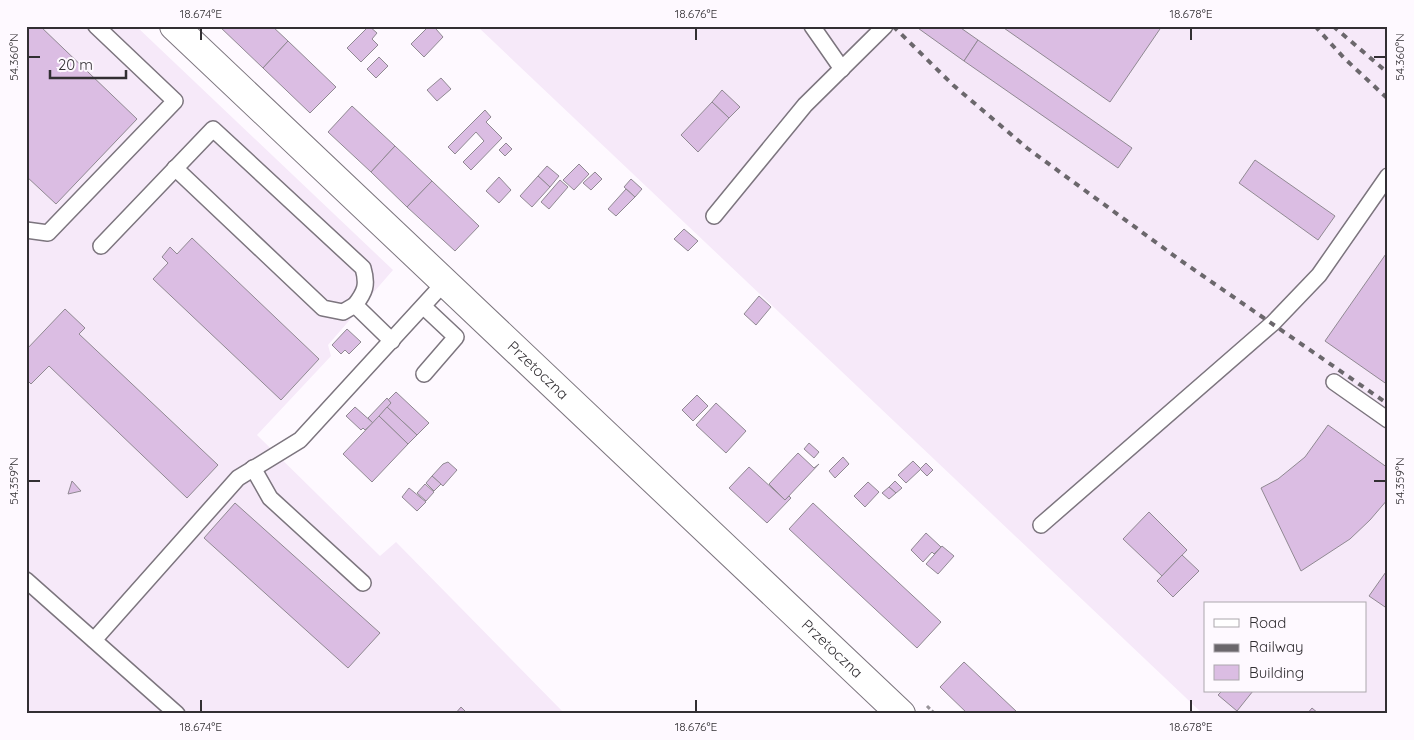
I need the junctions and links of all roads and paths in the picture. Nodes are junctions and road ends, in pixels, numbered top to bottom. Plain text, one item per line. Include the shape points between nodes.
1 (96, 26) edge
2 (174, 26) edge
3 (812, 26) edge
4 (885, 26) edge
5 (842, 69) junction
6 (175, 168) junction
7 (1388, 176) edge
8 (714, 216) dead end
9 (26, 230) edge
10 (101, 246) dead end
11 (445, 282) junction
12 (354, 305) junction
13 (424, 306) junction
14 (392, 341) junction
15 (424, 374) dead end
16 (1334, 382) dead end
17 (1388, 420) edge
18 (253, 468) junction
19 (1041, 525) dead end
20 (26, 580) edge
21 (363, 583) dead end
22 (94, 640) junction
23 (177, 714) edge
24 (901, 714) edge

1 - 9 lane via 175,102 48,233
2 - 11 street, Przetoczna
3 - 5 lane
4 - 5 lane
5 - 8 lane via 805,105
6 - 10 lane
6 - 12 lane via 323,308 343,312
6 - 12 lane via 213,129 363,268 367,281 364,292
7 - 19 lane via 1319,275 1273,323
11 - 13 lane
11 - 24 street, Przetoczna
12 - 14 lane
13 - 14 lane
13 - 15 lane via 456,337
14 - 18 lane via 300,440
16 - 17 lane
18 - 21 lane via 270,498
18 - 22 lane via 238,478
20 - 22 lane
22 - 23 lane

